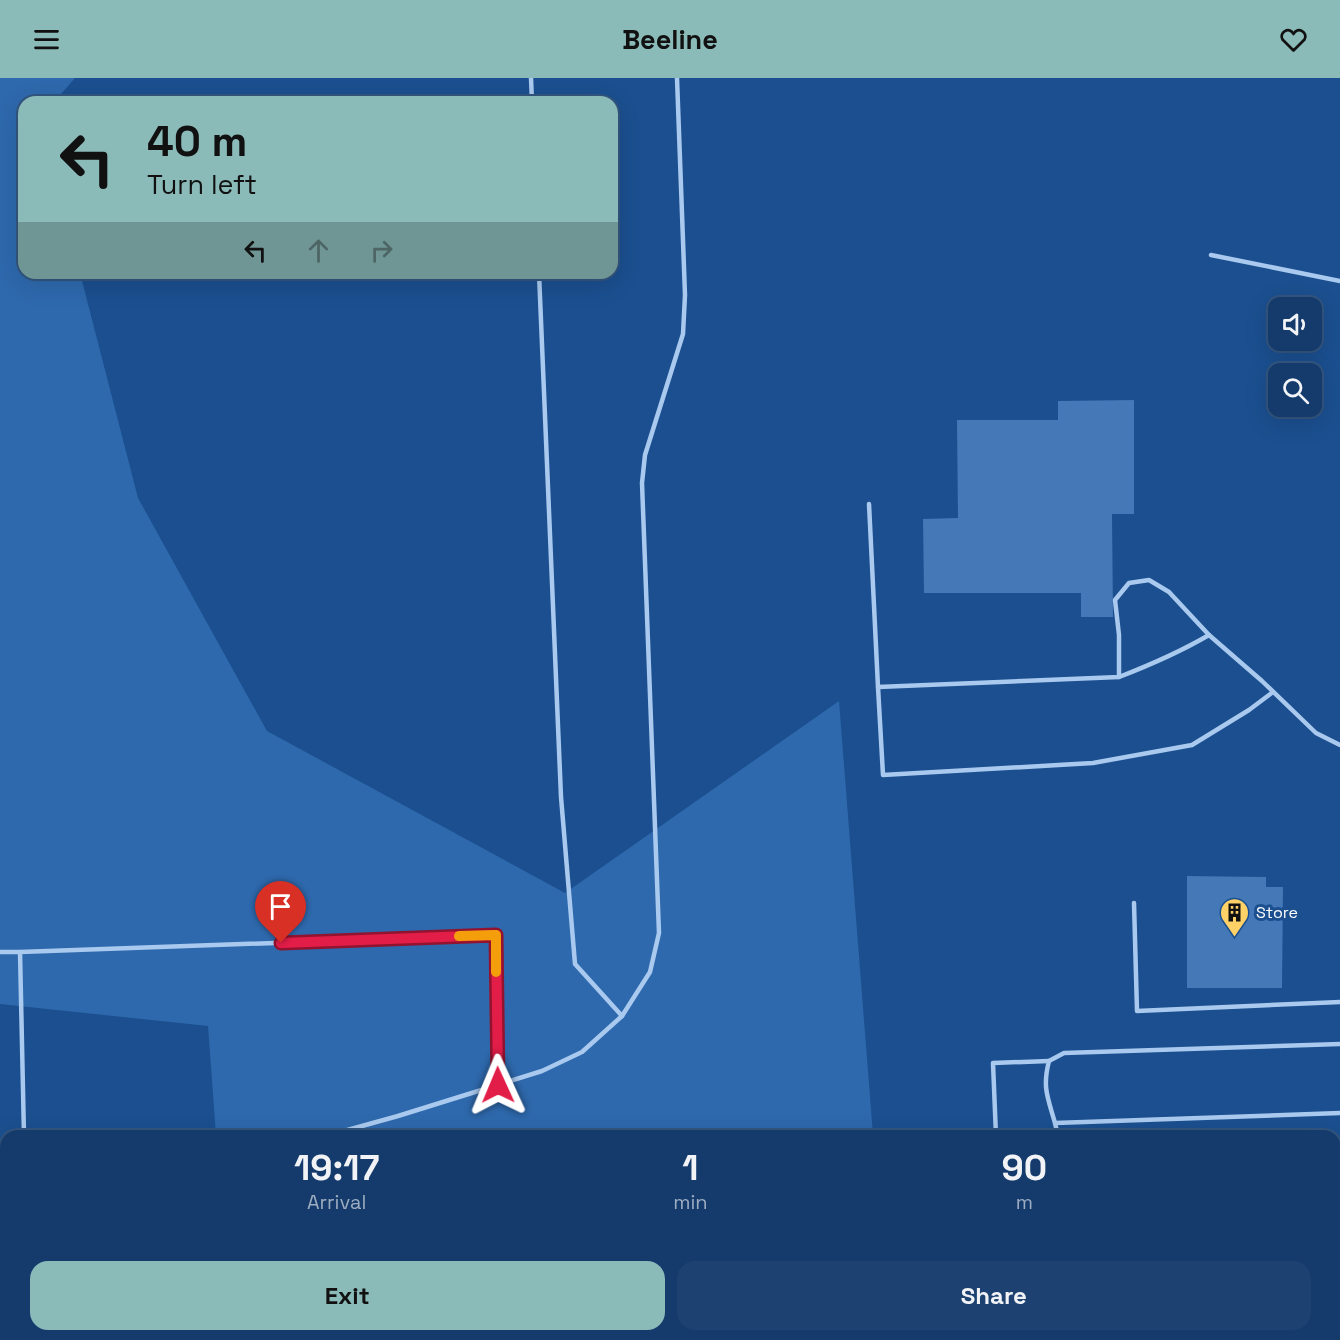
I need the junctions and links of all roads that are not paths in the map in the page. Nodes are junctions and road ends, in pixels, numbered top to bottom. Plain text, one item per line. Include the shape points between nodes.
1 (531, 78) edge
2 (676, 78) edge
3 (532, 96) edge
4 (1211, 255) dead end
5 (539, 279) edge
6 (1340, 281) edge
7 (869, 504) dead end
8 (1209, 635) junction
9 (1119, 677) junction
10 (878, 687) junction
11 (1273, 692) junction
12 (1340, 746) edge
13 (1134, 903) dead end
14 (0, 952) edge
15 (20, 952) junction
16 (1340, 1002) edge
17 (622, 1016) junction
18 (1340, 1044) edge
19 (1049, 1061) junction
20 (498, 1085) junction
21 (1340, 1113) edge
22 (1055, 1123) junction
23 (24, 1130) edge
24 (348, 1130) edge
25 (996, 1130) edge
26 (1057, 1130) edge

1 - 3 lane
2 - 17 lane via 685,295 683,334 645,455 642,483 659,933 650,972
4 - 6 lane
5 - 17 lane via 561,797 575,964
7 - 10 lane
8 - 9 lane via 1155,664
8 - 9 lane via 1169,592 1149,580 1129,583 1116,600
8 - 11 lane
9 - 10 lane
10 - 11 lane via 883,775 1094,763 1192,745
11 - 12 lane via 1316,733
13 - 16 lane via 1137,1011
14 - 15 lane
15 - 20 lane via 496,935
15 - 23 lane
17 - 20 lane via 582,1052 542,1071
18 - 19 lane via 1064,1053
19 - 22 lane via 1046,1090
19 - 25 lane via 993,1062
20 - 24 lane
21 - 22 lane
22 - 26 lane

